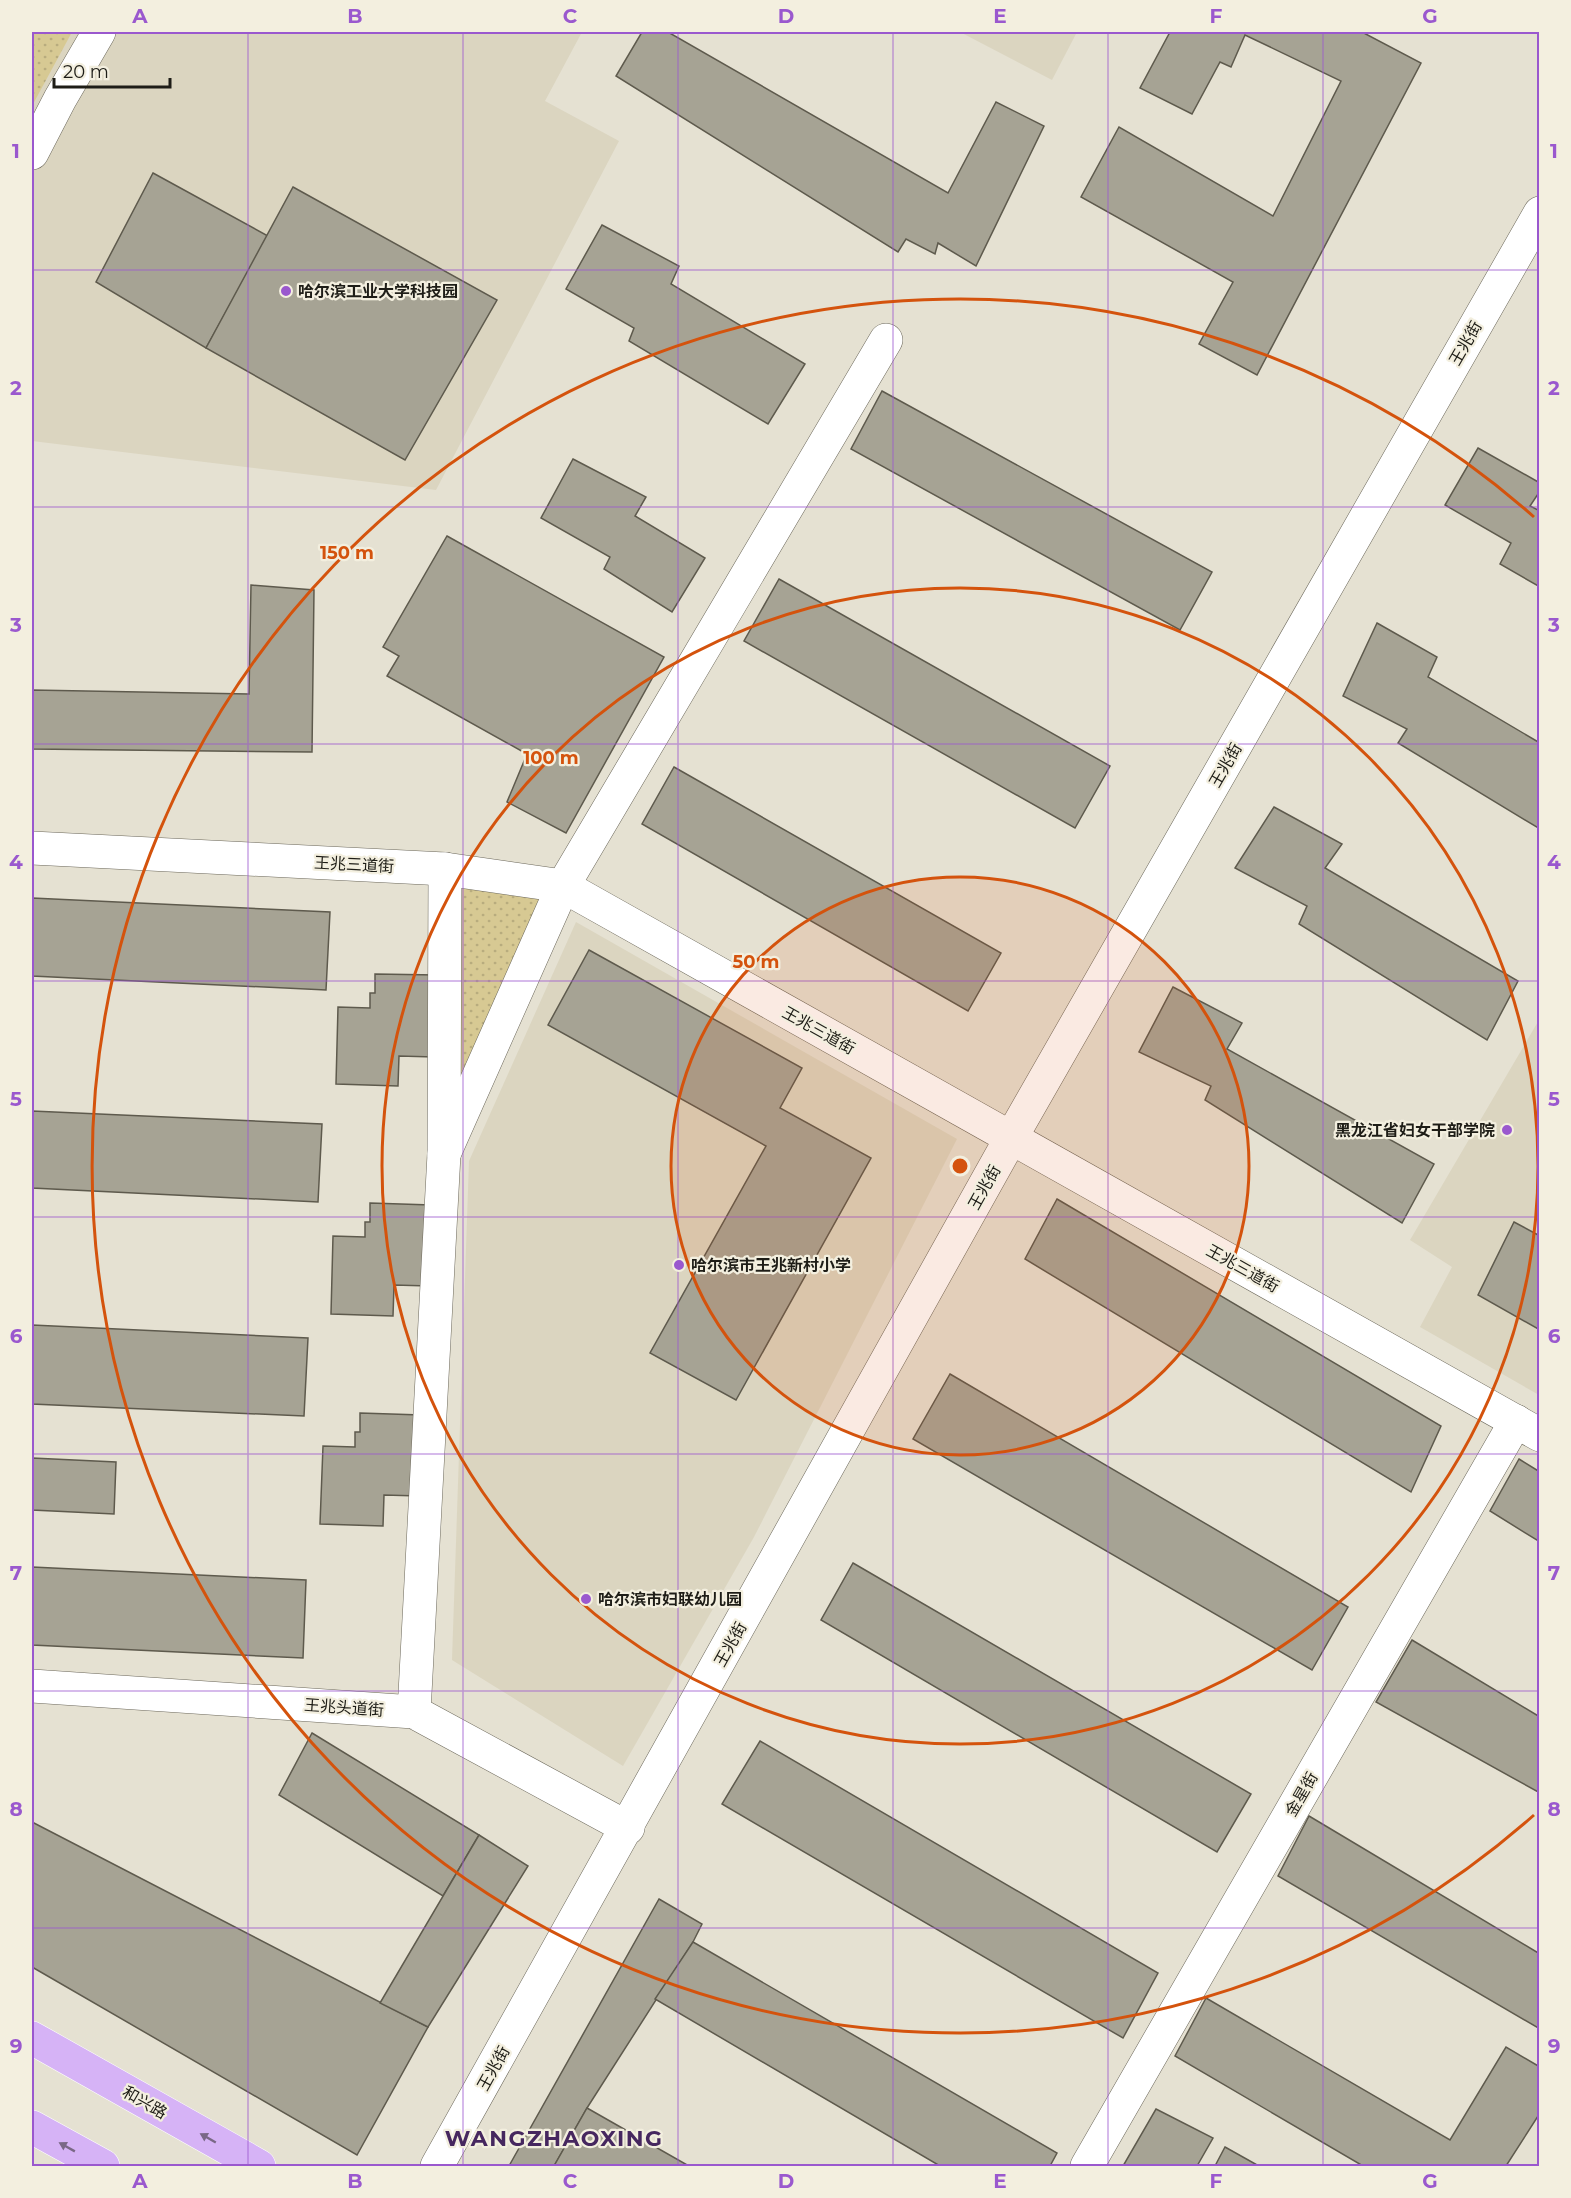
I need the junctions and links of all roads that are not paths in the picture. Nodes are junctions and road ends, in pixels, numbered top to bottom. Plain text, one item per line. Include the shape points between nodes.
1 (99, 32) edge
2 (32, 153) edge
3 (1539, 213) edge
4 (886, 340) dead end
5 (32, 848) edge
6 (445, 869) junction
7 (564, 886) junction
8 (1011, 1138) junction
9 (444, 1154) junction
10 (1528, 1428) edge
11 (32, 1686) edge
12 (414, 1712) junction
13 (628, 1828) junction
14 (32, 2037) edge
15 (32, 2127) edge
16 (103, 2166) edge
17 (259, 2166) edge
18 (437, 2166) edge
19 (1087, 2166) edge

1 - 2 street
3 - 8 street, 王兆街
4 - 7 street
5 - 6 street, 王兆三道街
6 - 7 street, 王兆三道街
6 - 9 street
7 - 8 street, 王兆三道街
7 - 9 street
8 - 10 street, 王兆三道街
8 - 13 street, 王兆街
9 - 12 street
10 - 19 street, 金星街
11 - 12 street, 王兆头道街
12 - 13 street, 王兆头道街
13 - 18 street, 王兆街
17 -> 14 highway, 和兴路
16 -> 15 highway

